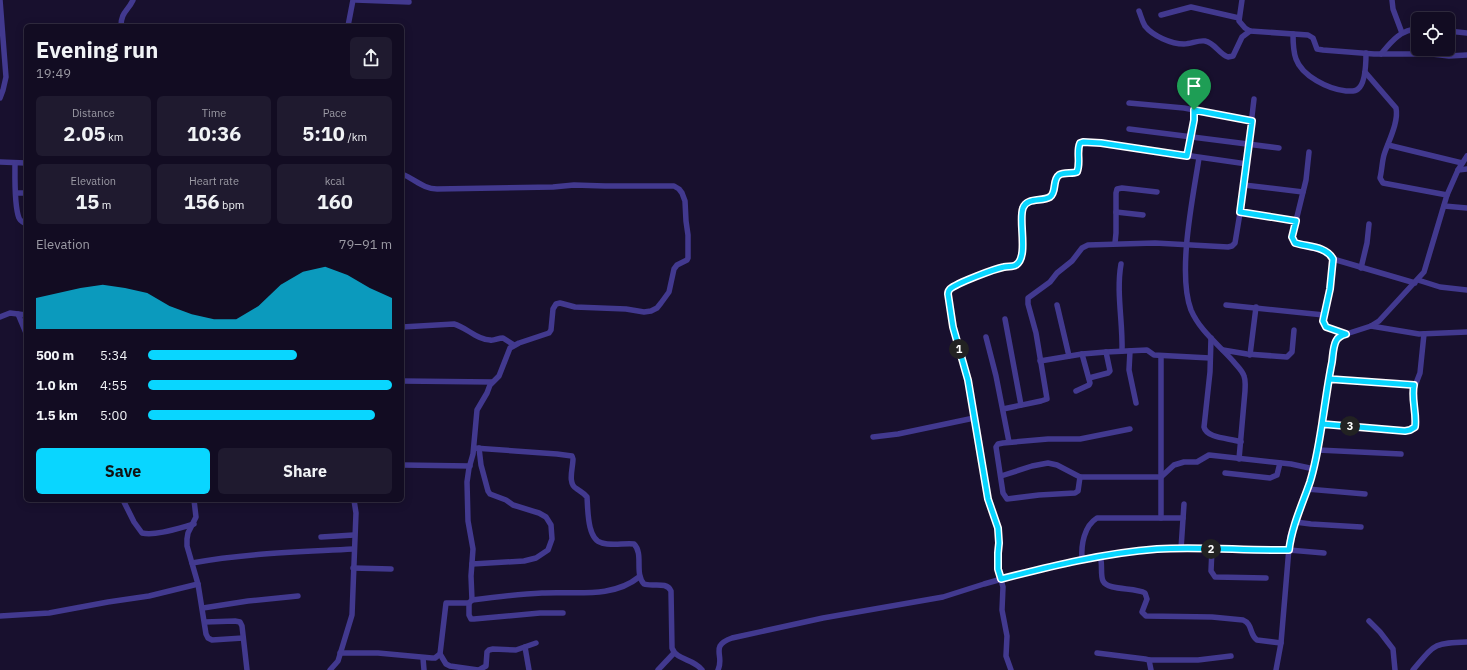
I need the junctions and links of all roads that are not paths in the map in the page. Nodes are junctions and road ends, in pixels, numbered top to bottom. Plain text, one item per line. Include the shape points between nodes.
1 (0, 0) edge
2 (132, 0) edge
3 (355, 0) edge
4 (1242, 0) edge
5 (1392, 0) edge
6 (409, 2) dead end
7 (1139, 11) dead end
8 (1161, 15) dead end
9 (1239, 18) junction
10 (121, 24) edge
11 (349, 24) edge
12 (1411, 30) edge
13 (1250, 31) junction
14 (1455, 32) edge
15 (1402, 33) junction
16 (1467, 33) edge
17 (1293, 34) junction
18 (1366, 53) junction
19 (1381, 54) junction
20 (1467, 55) edge
21 (1365, 72) junction
22 (0, 98) edge
23 (1254, 99) dead end
24 (1129, 103) dead end
25 (1194, 110) junction
26 (1252, 121) junction
27 (1129, 129) dead end
28 (1190, 136) junction
29 (1249, 144) junction
30 (1388, 145) junction
31 (1279, 148) dead end
32 (1309, 152) dead end
33 (1187, 156) junction
34 (1467, 156) edge
35 (1199, 158) junction
36 (0, 162) edge
37 (15, 163) junction
38 (24, 163) edge
39 (1462, 163) junction
40 (1246, 164) junction
41 (1467, 169) edge
42 (1458, 170) junction
43 (404, 175) edge
44 (1244, 185) junction
45 (1157, 192) dead end
46 (1303, 192) junction
47 (24, 193) edge
48 (16, 194) junction
49 (1447, 195) junction
50 (1444, 206) junction
51 (1467, 208) edge
52 (1116, 212) junction
53 (1240, 212) junction
54 (1143, 215) dead end
55 (1296, 221) junction
56 (24, 223) edge
57 (1369, 224) dead end
58 (1115, 243) junction
59 (1187, 244) junction
60 (1333, 259) junction
61 (1121, 264) dead end
62 (1361, 268) junction
63 (1416, 282) junction
64 (1467, 290) edge
65 (1057, 304) dead end
66 (1226, 305) dead end
67 (1256, 307) junction
68 (1, 314) edge
69 (18, 314) junction
70 (24, 314) edge
71 (1324, 314) junction
72 (1004, 319) dead end
73 (1371, 326) junction
74 (404, 327) edge
75 (24, 328) edge
76 (1294, 330) dead end
77 (1467, 332) edge
78 (1346, 334) junction
79 (1424, 334) junction
80 (986, 337) dead end
81 (1210, 338) junction
82 (514, 345) junction
83 (1222, 350) junction
84 (1122, 351) junction
85 (1130, 351) junction
86 (1106, 352) junction
87 (1082, 354) junction
88 (1250, 355) junction
89 (1069, 356) junction
90 (1160, 356) junction
91 (1210, 358) junction
92 (1040, 361) junction
93 (1089, 378) junction
94 (1329, 379) junction
95 (404, 381) edge
96 (492, 382) junction
97 (1414, 385) junction
98 (1076, 391) dead end
99 (1136, 403) dead end
100 (1021, 405) junction
101 (1003, 409) junction
102 (974, 418) junction
103 (1322, 424) junction
104 (1130, 429) dead end
105 (873, 437) dead end
106 (1009, 442) junction
107 (1241, 442) junction
108 (476, 448) junction
109 (1318, 450) junction
110 (1401, 454) dead end
111 (1239, 458) junction
112 (1280, 462) junction
113 (404, 466) edge
114 (470, 466) junction
115 (1314, 469) junction
116 (1225, 473) dead end
117 (1001, 476) junction
118 (1080, 477) junction
119 (1161, 477) junction
120 (1307, 489) junction
121 (1365, 494) dead end
122 (124, 502) edge
123 (194, 502) edge
124 (354, 502) edge
125 (1184, 504) dead end
126 (1161, 518) junction
127 (1183, 518) junction
128 (1295, 522) junction
129 (194, 524) junction
130 (1361, 527) dead end
131 (354, 535) junction
132 (321, 536) dead end
133 (354, 549) junction
134 (1181, 549) junction
135 (1212, 549) junction
136 (1289, 550) junction
137 (1324, 553) dead end
138 (1100, 556) junction
139 (1082, 559) junction
140 (192, 563) junction
141 (472, 564) junction
142 (353, 568) junction
143 (391, 569) dead end
144 (639, 577) junction
145 (1266, 578) dead end
146 (1001, 579) junction
147 (198, 584) junction
148 (298, 596) dead end
149 (470, 601) junction
150 (203, 608) junction
151 (563, 613) dead end
152 (0, 616) edge
153 (1369, 621) dead end
154 (205, 622) junction
155 (243, 638) junction
156 (1467, 642) edge
157 (536, 643) dead end
158 (1281, 643) junction
159 (525, 647) junction
160 (340, 653) junction
161 (674, 653) junction
162 (1097, 653) dead end
163 (440, 654) junction
164 (1230, 656) dead end
165 (423, 658) junction
166 (1149, 660) junction
167 (247, 670) edge
168 (330, 670) edge
169 (424, 670) edge
170 (479, 670) edge
171 (529, 670) edge
172 (658, 670) edge
173 (702, 670) edge
174 (718, 670) edge
175 (1010, 670) edge
176 (1151, 670) edge
177 (1276, 670) edge
178 (1395, 670) edge
179 (1413, 670) edge

1 - 22 street via 6,77
2 - 10 street via 121,17
3 - 6 street
3 - 11 street
4 - 9 street
5 - 15 street
7 - 13 street via 1146,27 1158,36 1177,44 1207,41 1228,57 1233,56 1242,37
8 - 9 street via 1192,7
9 - 13 street via 1242,25
12 - 15 street
13 - 17 street
14 - 16 street
15 - 19 street
17 - 18 street via 1311,36 1317,49
17 - 21 street via 1296,59 1300,67 1318,82 1328,87 1358,90
18 - 19 street
18 - 21 street
19 - 20 street
21 - 30 street via 1396,108
23 - 26 street
24 - 25 street
25 - 26 street
25 - 28 street
26 - 29 street
27 - 28 street
28 - 29 street
28 - 33 street
29 - 31 street
29 - 40 street
30 - 39 street
30 - 49 street via 1380,178 1383,183
32 - 46 street
33 - 35 street
33 - 102 street via 1101,143 1080,143 1077,172 1059,175 1051,197 1029,202 1023,208 1023,249 1017,264 999,268 951,288 948,294 953,327 968,380
34 - 39 street
35 - 40 street
35 - 59 street
36 - 37 street
37 - 38 street
37 - 48 street
39 - 42 street
40 - 44 street
41 - 42 street
42 - 49 street
43 - 82 street via 430,189 574,185 669,186 679,189 682,193 686,205 688,258 674,269 669,292 657,308 644,312 556,304 549,333
44 - 46 street
44 - 53 street
45 - 52 street via 1119,188 1116,193
46 - 55 street
47 - 48 street
48 - 56 street via 19,218
49 - 50 street
50 - 51 street
50 - 63 street via 1427,266
52 - 54 street
52 - 58 street
53 - 55 street
53 - 59 street via 1236,240 1232,246
55 - 60 street via 1292,237 1295,243 1323,250
57 - 62 street
58 - 59 street
58 - 92 street via 1088,245 1082,248 1050,282 1028,298
59 - 81 street via 1186,275 1190,308
60 - 62 street
60 - 71 street
61 - 84 street via 1119,280
62 - 63 street
63 - 64 street
63 - 73 street via 1379,321
65 - 89 street
66 - 67 street
67 - 71 street
67 - 88 street
68 - 69 street
69 - 70 street
69 - 75 street
71 - 78 street via 1323,321 1326,327
72 - 100 street
73 - 78 street
73 - 79 street
74 - 82 street via 454,324 487,340 503,338
76 - 88 street via 1290,356
77 - 79 street
78 - 94 street via 1336,340
79 - 97 street via 1420,373
80 - 101 street
81 - 83 street
81 - 91 street
82 - 96 street via 507,353 499,376
83 - 88 street
83 - 107 street via 1244,374
84 - 85 street
84 - 86 street
85 - 90 street via 1147,350
85 - 99 street via 1129,370
86 - 87 street
86 - 93 street via 1110,370 1108,373
87 - 89 street
87 - 93 street
89 - 92 street
90 - 91 street
90 - 119 street
91 - 107 street via 1205,430 1211,436
92 - 100 street via 1047,398
93 - 98 street via 1089,385
94 - 97 street
94 - 103 street
95 - 96 street
96 - 108 street via 477,410
97 - 103 street via 1416,421 1415,427 1410,430
100 - 101 street
101 - 106 street
102 - 105 street
102 - 146 street via 988,499 999,534 998,569
103 - 109 street
104 - 106 street via 1080,439
106 - 117 street via 998,444 996,447
107 - 111 street
108 - 114 street
108 - 141 street via 490,494 546,517 551,525 552,539 548,550 536,558
108 - 144 street via 572,456 571,481 574,488 587,497 593,537 602,543 634,544 638,552
109 - 110 street
109 - 115 street
111 - 112 street
111 - 119 street via 1208,455 1197,462 1174,465
112 - 115 street
112 - 116 street via 1277,476 1270,478
113 - 114 street
114 - 141 street via 467,500 473,549
115 - 120 street
117 - 118 street via 1048,463
117 - 118 street via 1004,497 1010,500 1075,493 1078,491
118 - 119 street
119 - 126 street
120 - 121 street
120 - 128 street
122 - 129 street via 142,533 154,533
123 - 129 street
124 - 131 street
125 - 127 street
126 - 127 street
126 - 139 street via 1097,518 1092,521 1084,536
127 - 134 street
128 - 130 street
128 - 136 street
129 - 140 street via 186,539
131 - 132 street
131 - 133 street
133 - 140 street via 260,554
133 - 142 street
134 - 135 street
134 - 138 street
135 - 136 street
135 - 145 street via 1211,571 1215,577
136 - 137 street
136 - 158 street
138 - 139 street
138 - 158 street via 1102,579 1107,585 1145,593 1147,600 1142,609 1143,615 1243,620 1248,622 1252,635 1257,640
139 - 146 street
140 - 147 street
141 - 149 street
142 - 143 street
142 - 160 street via 352,615
144 - 149 street via 625,586 595,592 542,593
144 - 161 street via 648,586 670,587
146 - 174 street via 932,599 823,618 732,638 722,642 719,647
146 - 175 street via 1002,610 1007,636 1006,656
147 - 150 street
147 - 152 street via 149,596 49,613
148 - 150 street
149 - 151 street via 471,619
149 - 163 street via 446,603
150 - 154 street
153 - 178 street via 1393,649
154 - 155 street via 240,622
154 - 155 street via 206,634 212,640
155 - 167 street
156 - 179 street via 1445,642 1436,645
157 - 159 street
158 - 177 street
159 - 170 street via 512,651 489,650 486,666
159 - 171 street
160 - 165 street via 378,653
160 - 168 street via 338,662
161 - 172 street
161 - 173 street via 697,664
162 - 166 street
163 - 165 street via 435,658
163 - 170 street via 450,666
164 - 166 street via 1198,660
165 - 169 street
166 - 176 street

